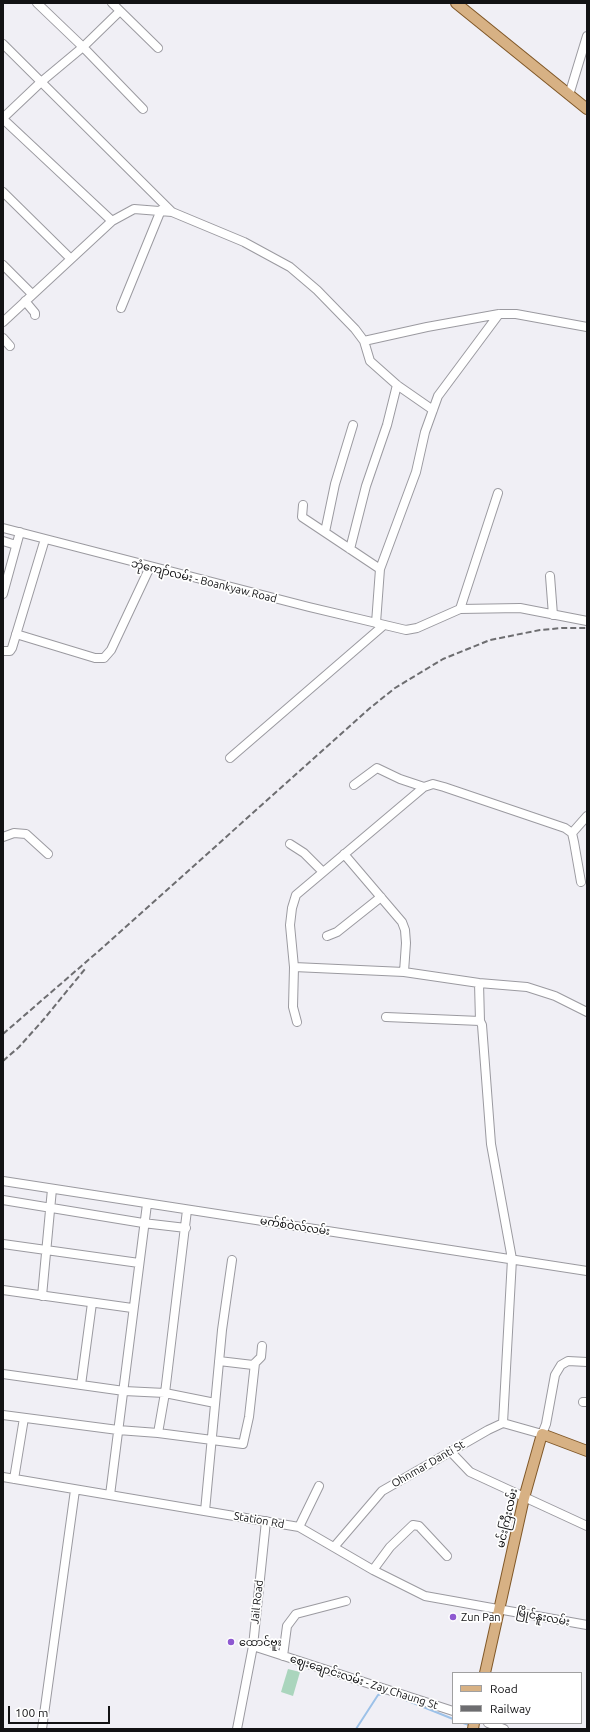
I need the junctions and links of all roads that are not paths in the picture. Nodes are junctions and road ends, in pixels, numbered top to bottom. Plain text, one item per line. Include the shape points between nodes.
1 (36, 3) edge
2 (112, 3) edge
3 (456, 3) edge
4 (120, 11) junction
5 (587, 36) edge
6 (3, 44) edge
7 (83, 47) junction
8 (158, 48) dead end
9 (41, 82) junction
10 (569, 95) junction
11 (587, 109) edge
12 (143, 110) dead end
13 (3, 119) edge
14 (3, 192) edge
15 (160, 210) junction
16 (172, 212) junction
17 (112, 221) junction
18 (71, 259) junction
19 (3, 265) edge
20 (32, 294) junction
21 (25, 301) junction
22 (121, 308) dead end
23 (498, 314) junction
24 (35, 316) dead end
25 (3, 322) edge
26 (587, 327) edge
27 (3, 338) edge
28 (364, 341) junction
29 (10, 346) dead end
30 (397, 385) junction
31 (433, 410) junction
32 (353, 425) dead end
33 (498, 493) dead end
34 (303, 505) dead end
35 (3, 528) edge
36 (20, 532) junction
37 (324, 532) junction
38 (45, 539) junction
39 (3, 541) edge
40 (16, 545) junction
41 (350, 549) junction
42 (150, 567) junction
43 (380, 570) junction
44 (550, 576) dead end
45 (3, 594) edge
46 (460, 610) junction
47 (553, 615) junction
48 (587, 621) edge
49 (380, 624) junction
50 (16, 634) junction
51 (3, 651) edge
52 (230, 758) dead end
53 (354, 786) dead end
54 (424, 787) junction
55 (587, 816) edge
56 (572, 833) junction
57 (3, 837) edge
58 (290, 844) dead end
59 (48, 854) dead end
60 (344, 854) junction
61 (323, 872) junction
62 (581, 882) dead end
63 (381, 897) junction
64 (327, 936) dead end
65 (294, 967) junction
66 (404, 972) junction
67 (479, 983) junction
68 (587, 1012) edge
69 (386, 1017) dead end
70 (480, 1021) junction
71 (297, 1022) dead end
72 (3, 1181) edge
73 (52, 1189) junction
74 (3, 1200) edge
75 (147, 1204) junction
76 (49, 1207) junction
77 (187, 1210) junction
78 (143, 1223) junction
79 (186, 1228) junction
80 (3, 1244) edge
81 (46, 1250) junction
82 (512, 1259) junction
83 (232, 1260) dead end
84 (139, 1263) junction
85 (587, 1272) edge
86 (3, 1290) edge
87 (42, 1296) junction
88 (92, 1303) junction
89 (132, 1308) junction
90 (262, 1346) dead end
91 (219, 1361) junction
92 (587, 1362) edge
93 (255, 1363) junction
94 (3, 1374) edge
95 (81, 1385) junction
96 (124, 1391) junction
97 (165, 1394) junction
98 (215, 1403) junction
99 (3, 1415) edge
100 (24, 1418) junction
101 (503, 1423) junction
102 (118, 1430) junction
103 (158, 1433) junction
104 (542, 1434) junction
105 (212, 1440) junction
106 (450, 1451) junction
107 (587, 1451) edge
108 (3, 1476) edge
109 (14, 1479) junction
110 (319, 1486) dead end
111 (75, 1490) junction
112 (110, 1495) junction
113 (524, 1498) junction
114 (206, 1511) junction
115 (266, 1521) junction
116 (587, 1526) edge
117 (299, 1527) junction
118 (334, 1547) junction
119 (447, 1556) dead end
120 (373, 1570) junction
121 (346, 1601) dead end
122 (498, 1609) junction
123 (587, 1625) edge
124 (253, 1646) junction
125 (283, 1656) junction
126 (485, 1672) edge
127 (452, 1711) edge
128 (491, 1724) edge
129 (42, 1729) edge
130 (237, 1729) edge
131 (504, 1729) edge

1 - 7 street
2 - 4 street
3 - 10 main road
4 - 7 street
4 - 8 street
5 - 10 street
6 - 9 street
7 - 9 street
7 - 12 street
9 - 13 street
9 - 16 street
10 - 11 main road
13 - 17 street
14 - 18 street
15 - 16 street
15 - 17 street via 134,208
15 - 22 street
16 - 28 street via 244,242 290,267 317,290
17 - 18 street
18 - 20 street
19 - 20 street
20 - 21 street
21 - 24 street
21 - 25 street
23 - 26 street via 516,314
23 - 28 street
23 - 31 street via 442,390
27 - 29 street
28 - 30 street via 370,361
30 - 31 street
30 - 41 street
31 - 43 street via 416,472
32 - 37 street
33 - 46 street
34 - 37 street via 302,517
35 - 36 street, ဘုံကျော်လမ်း - Boankyaw Road
36 - 38 street, ဘုံကျော်လမ်း - Boankyaw Road
36 - 40 street
37 - 41 street
38 - 42 street, ဘုံကျော်လမ်း - Boankyaw Road
38 - 50 street
39 - 40 street
40 - 45 street
41 - 43 street
42 - 49 street, ဘုံကျော်လမ်း - Boankyaw Road
42 - 50 street via 111,650 104,658 95,658
43 - 49 street
44 - 47 street
46 - 47 street via 520,608
46 - 49 street, ဘုံကျော်လမ်း - Boankyaw Road via 406,630
47 - 48 street
49 - 52 street
50 - 51 street via 10,651
53 - 54 street via 377,768
54 - 56 street via 433,784 444,786 558,825
54 - 60 street
55 - 56 street
56 - 62 street
57 - 59 street via 14,833 26,834
58 - 61 street via 304,853
60 - 61 street
60 - 63 street
61 - 65 street via 296,895 292,908 290,925
63 - 64 street via 337,932
63 - 66 street via 402,922 405,930
65 - 66 street
65 - 71 street via 293,1007
66 - 67 street
67 - 68 street via 527,987 555,996
67 - 70 street
69 - 70 street
70 - 82 street via 491,1144
72 - 73 street, မက်စ်ဝဲလ်လမ်း
73 - 75 street, မက်စ်ဝဲလ်လမ်း
73 - 76 street
74 - 76 street
75 - 77 street, မက်စ်ဝဲလ်လမ်း
75 - 78 street
76 - 78 street
76 - 81 street
77 - 79 street
77 - 82 street, မက်စ်ဝဲလ်လမ်း
78 - 79 street
78 - 84 street
79 - 97 street
80 - 81 street
81 - 84 street
81 - 87 street
82 - 85 street, မက်စ်ဝဲလ်လမ်း
82 - 101 street
83 - 91 street
84 - 89 street
86 - 87 street
87 - 88 street
88 - 89 street
88 - 95 street
89 - 96 street
90 - 93 street via 261,1357
91 - 93 street via 249,1365
91 - 98 street
92 - 104 street via 568,1361 561,1365 554,1375
93 - 105 street via 244,1442 242,1444
94 - 95 street
95 - 96 street
96 - 97 street
96 - 102 street
97 - 98 street
97 - 103 street
98 - 105 street
99 - 100 street
100 - 102 street
100 - 109 street
101 - 104 street
101 - 106 street, Ohnmar Danti St
102 - 103 street
102 - 112 street
103 - 105 street
104 - 107 main road
104 - 113 main road, မင်းကြီးလမ်း
105 - 114 street
106 - 113 street via 470,1472
106 - 118 street, Ohnmar Danti St via 382,1491
108 - 109 street, Station Rd
109 - 111 street, Station Rd
110 - 117 street
111 - 112 street, Station Rd
111 - 129 street
112 - 114 street, Station Rd
113 - 116 street
113 - 122 main road, မင်းကြီးလမ်း
114 - 115 street, Station Rd
115 - 117 street, Station Rd
115 - 124 street, Jail Road
117 - 118 street, Station Rd
118 - 120 street, Station Rd
119 - 120 street via 420,1526 413,1524 390,1547
120 - 122 street, Station Rd via 425,1596
121 - 125 street via 296,1614 287,1626
122 - 123 street, မြိုင်နူးလမ်း
122 - 126 main road, မင်းကြီးလမ်း
124 - 125 street, ဈေးချောင်းလမ်း - Zay Chaung St
124 - 130 street, Jail Road
125 - 127 street, ဈေးချောင်းလမ်း - Zay Chaung St
128 - 131 street

